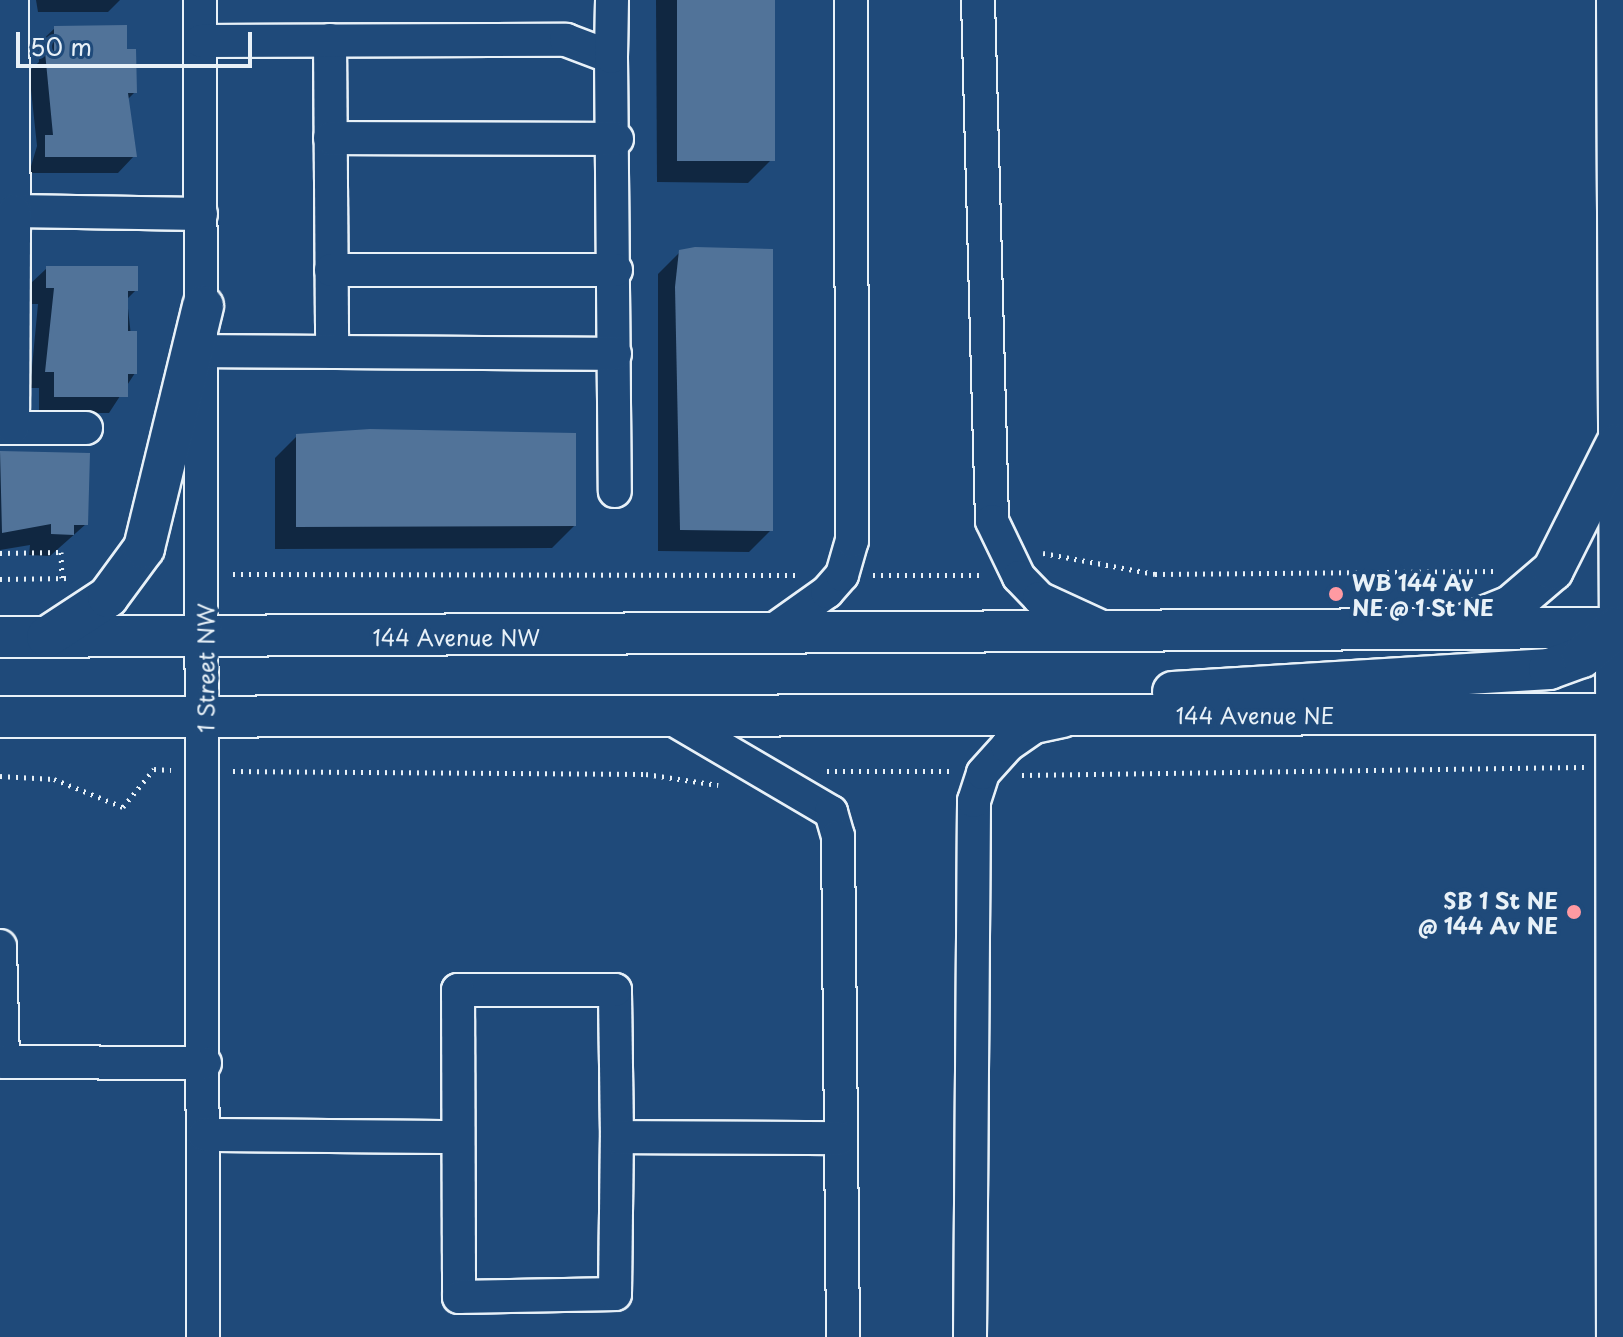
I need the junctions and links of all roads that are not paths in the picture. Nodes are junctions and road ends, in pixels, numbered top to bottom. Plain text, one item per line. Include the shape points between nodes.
1 (12, 0) edge
2 (200, 0) edge
3 (612, 0) edge
4 (851, 0) edge
5 (978, 0) edge
6 (1613, 0) edge
7 (330, 40) junction
8 (201, 41) junction
9 (611, 57) junction
10 (330, 138) junction
11 (617, 139) junction
12 (14, 211) junction
13 (201, 214) junction
14 (331, 270) junction
15 (616, 270) junction
16 (203, 306) junction
17 (204, 351) junction
18 (332, 352) junction
19 (615, 354) junction
20 (6, 428) edge
21 (86, 428) dead end
22 (1620, 455) edge
23 (615, 491) dead end
24 (1619, 628) edge
25 (1452, 630) junction
26 (1130, 633) junction
27 (765, 636) junction
28 (0, 637) edge
29 (46, 637) junction
30 (205, 638) junction
31 (0, 645) edge
32 (1620, 714) edge
33 (1087, 716) junction
34 (0, 717) edge
35 (669, 717) junction
36 (886, 717) junction
37 (205, 718) junction
38 (0, 946) edge
39 (1620, 959) edge
40 (2, 1062) edge
41 (205, 1063) junction
42 (204, 1135) junction
43 (454, 1137) junction
44 (617, 1137) junction
45 (841, 1138) junction
46 (203, 1337) edge
47 (843, 1337) edge
48 (970, 1337) edge
49 (1617, 1337) edge

1 - 12 street
2 - 8 street, 1 Street NW
3 - 9 street
4 - 27 street via 852,541 842,575 827,592
5 - 26 street via 992,521 1019,577 1039,598 1070,618
6 - 22 street
7 - 8 street
7 - 9 street via 566,40
7 - 10 street
8 - 13 street, 1 Street NW
9 - 11 street
10 - 11 street
10 - 14 street
11 - 15 street
12 - 13 street
12 - 20 street
13 - 16 street, 1 Street NW
14 - 15 street
14 - 18 street
15 - 19 street
16 - 17 street, 1 Street NW
16 - 29 main road via 144,548 108,597
17 - 18 street
17 - 30 street, 1 Street NW
18 - 19 street
19 - 23 street
20 - 21 street
22 - 24 street
22 - 25 main road via 1553,570 1511,606
24 - 25 main road
24 - 32 main road
24 - 36 main road via 1582,657 1549,669 1423,672
25 - 26 main road
26 - 27 main road, 144 Avenue NW
27 - 30 main road, 144 Avenue NW
28 - 29 main road, 144 Avenue NW
29 - 30 main road, 144 Avenue NW
29 - 31 main road
30 - 37 street, 1 Street NW
32 - 33 main road, 144 Avenue NE
32 - 39 main road
33 - 36 main road, 144 Avenue NE
33 - 48 street via 1034,727 1007,746 983,773 974,801
34 - 37 main road
35 - 36 main road
35 - 37 main road
35 - 45 street via 831,812 838,836
37 - 41 street, 1 Street NW
38 - 40 street
39 - 49 main road
40 - 41 street
41 - 42 street, 1 Street NW
42 - 43 street
42 - 46 street, 1 Street NW
43 - 44 street via 458,990 615,990
43 - 44 street via 459,1297 615,1294
44 - 45 street
45 - 47 street

